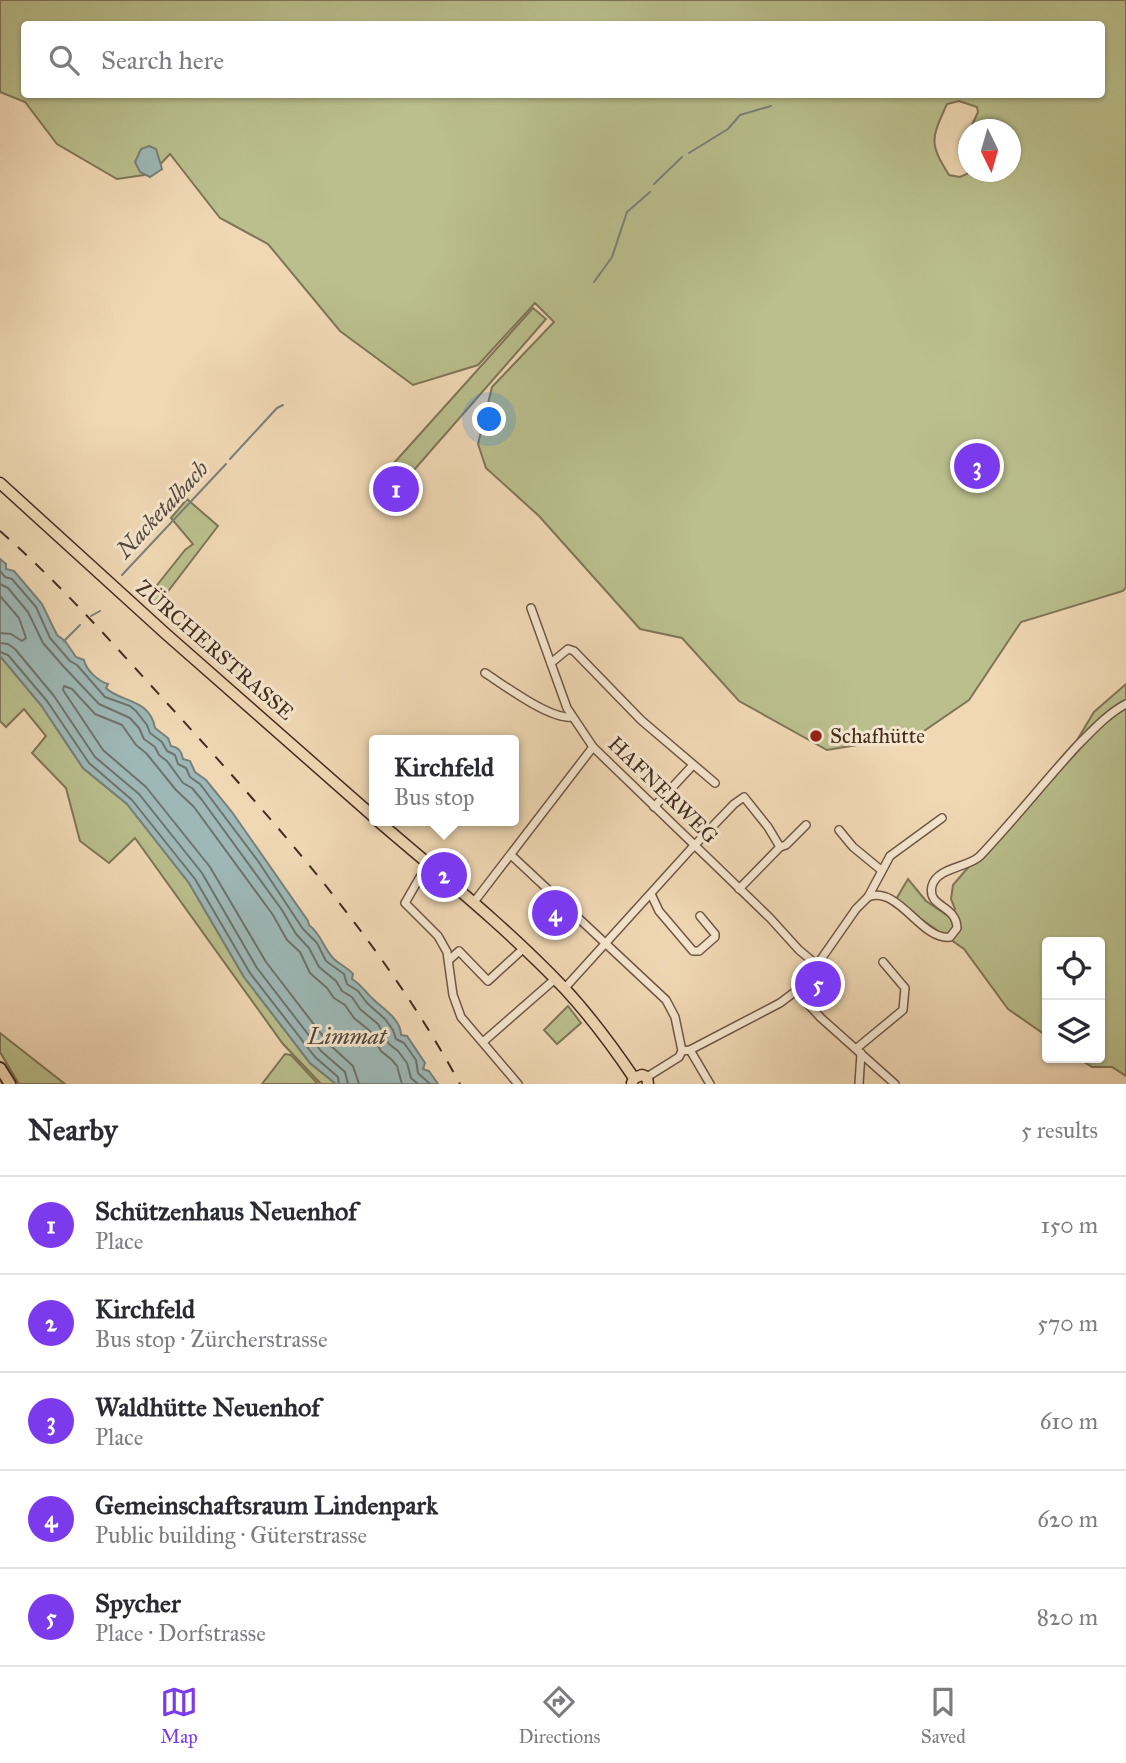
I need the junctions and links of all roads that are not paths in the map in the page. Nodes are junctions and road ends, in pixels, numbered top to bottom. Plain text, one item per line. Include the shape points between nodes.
1 (0, 483) edge
2 (531, 608) dead end
3 (551, 663) junction
4 (485, 673) dead end
5 (1126, 704) edge
6 (572, 717) junction
7 (593, 747) junction
8 (693, 765) junction
9 (715, 783) dead end
10 (653, 807) junction
11 (369, 813) edge
12 (942, 818) dead end
13 (806, 825) dead end
14 (383, 826) edge
15 (839, 830) dead end
16 (695, 846) junction
17 (780, 847) junction
18 (511, 855) junction
19 (427, 868) junction
20 (881, 870) junction
21 (738, 889) junction
22 (651, 894) junction
23 (868, 897) junction
24 (474, 902) junction
25 (701, 916) dead end
26 (606, 944) junction
27 (524, 948) junction
28 (449, 960) junction
29 (883, 962) dead end
30 (817, 965) junction
31 (555, 979) junction
32 (565, 989) junction
33 (796, 991) junction
34 (483, 1042) junction
35 (686, 1051) junction
36 (859, 1051) junction
37 (0, 1068) edge
38 (647, 1080) edge
39 (633, 1081) edge
40 (9, 1084) edge
41 (518, 1084) edge
42 (710, 1084) edge
43 (859, 1084) edge
44 (895, 1084) edge

1 - 11 main road, ZÜRCHERSTRASSE
2 - 3 street, HAFNERWEG
3 - 6 street, HAFNERWEG
3 - 8 street via 568,649 574,651
4 - 6 street via 552,713
5 - 23 street via 1081,743 974,862 939,874 932,894 957,919 950,937 936,934 890,899
6 - 7 street, HAFNERWEG
7 - 10 street, HAFNERWEG
7 - 18 street
8 - 9 street
8 - 10 street
10 - 16 street, HAFNERWEG
12 - 20 street via 890,856
13 - 17 street
14 - 19 main road
15 - 20 street
16 - 17 street via 744,797
16 - 21 street, HAFNERWEG
16 - 22 street
17 - 21 street
18 - 24 street
18 - 26 street
19 - 24 main road
19 - 28 street via 405,902 433,931
20 - 23 street
21 - 30 street, HAFNERWEG
22 - 25 street via 659,911 694,951 715,937
22 - 26 street
23 - 30 street
24 - 27 main road
26 - 32 street
26 - 35 street via 666,1000
27 - 28 street via 488,981 459,951
27 - 31 main road
28 - 34 street via 456,1006
29 - 36 street via 905,988 905,1003 898,1016
30 - 33 street
31 - 32 main road
31 - 34 street
32 - 39 main road
33 - 35 street
33 - 36 street
34 - 41 street
35 - 38 street
35 - 42 street
36 - 43 street
36 - 44 street
37 - 40 highway
38 - 39 main road via 642,1075

